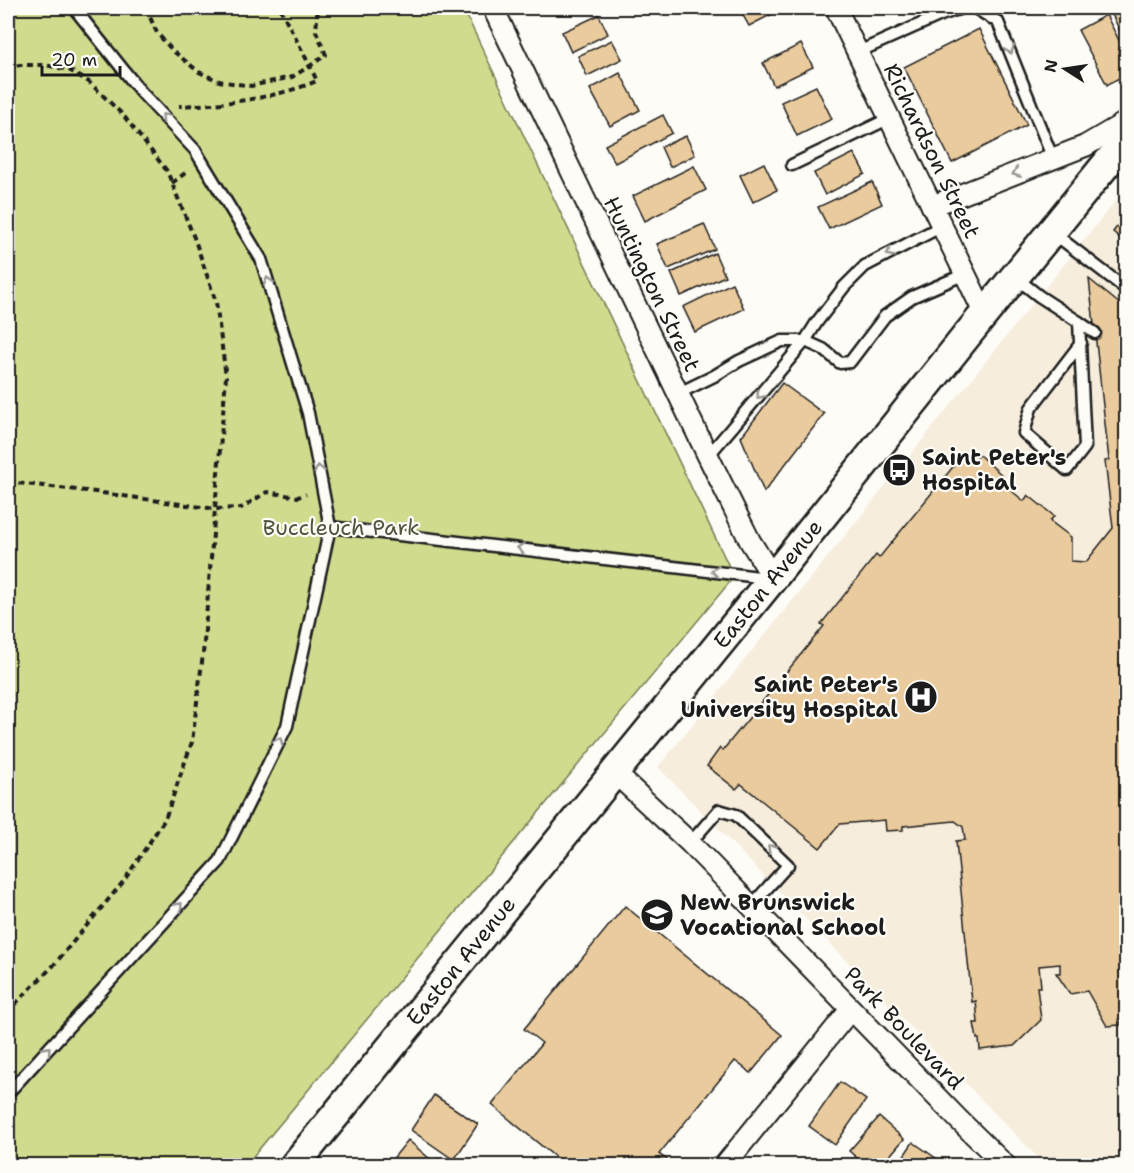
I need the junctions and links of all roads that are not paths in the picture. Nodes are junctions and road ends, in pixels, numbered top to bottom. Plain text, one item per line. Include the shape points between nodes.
1 (74, 8) edge
2 (493, 8) edge
3 (836, 8) edge
4 (962, 8) edge
5 (975, 8) edge
6 (858, 52) junction
7 (890, 118) junction
8 (1126, 122) edge
9 (1126, 140) edge
10 (1053, 159) junction
11 (792, 165) dead end
12 (932, 206) junction
13 (942, 226) junction
14 (1052, 232) junction
15 (965, 274) junction
16 (1015, 277) junction
17 (1126, 289) edge
18 (985, 315) junction
19 (1079, 322) junction
20 (1095, 333) dead end
21 (805, 341) junction
22 (1081, 343) junction
23 (677, 394) junction
24 (708, 456) junction
25 (330, 526) junction
26 (773, 578) junction
27 (615, 772) junction
28 (690, 843) junction
29 (751, 906) junction
30 (851, 1009) junction
31 (8, 1093) edge
32 (294, 1166) edge
33 (724, 1166) edge
34 (1006, 1166) edge

25 -> 1 lane via 308,413 261,259 195,150 141,92
2 - 23 street, Huntington Street
3 - 6 street, Richardson Street
4 - 6 lane
5 -> 10 lane via 998,22
6 - 7 street, Richardson Street
7 - 11 lane
7 - 12 street, Richardson Street
8 - 10 street
9 - 14 street, Easton Avenue
10 -> 12 street
12 - 13 street, Richardson Street
13 - 15 street, Richardson Street
13 -> 21 lane via 865,266 844,287
14 - 16 street, Easton Avenue
14 - 17 lane
15 - 18 street, Richardson Street
15 - 21 lane via 912,297 885,316 849,362 840,363
16 - 18 street, Easton Avenue
16 - 19 lane
18 - 26 street, Easton Avenue
19 - 20 lane
19 - 22 lane
21 - 23 lane via 782,341
21 -> 24 lane
22 - 22 lane via 1085,447 1067,470 1024,433 1031,408
23 - 24 street, Huntington Street
24 - 26 street, Huntington Street
26 -> 25 lane
31 -> 25 lane via 220,861 286,726
26 - 27 street, Easton Avenue
27 - 28 street, Park Boulevard
27 - 32 street, Easton Avenue
28 - 29 street, Park Boulevard
29 -> 28 lane via 788,865 736,815 719,810
29 - 30 street, Park Boulevard
30 - 33 street
30 - 34 street, Park Boulevard

